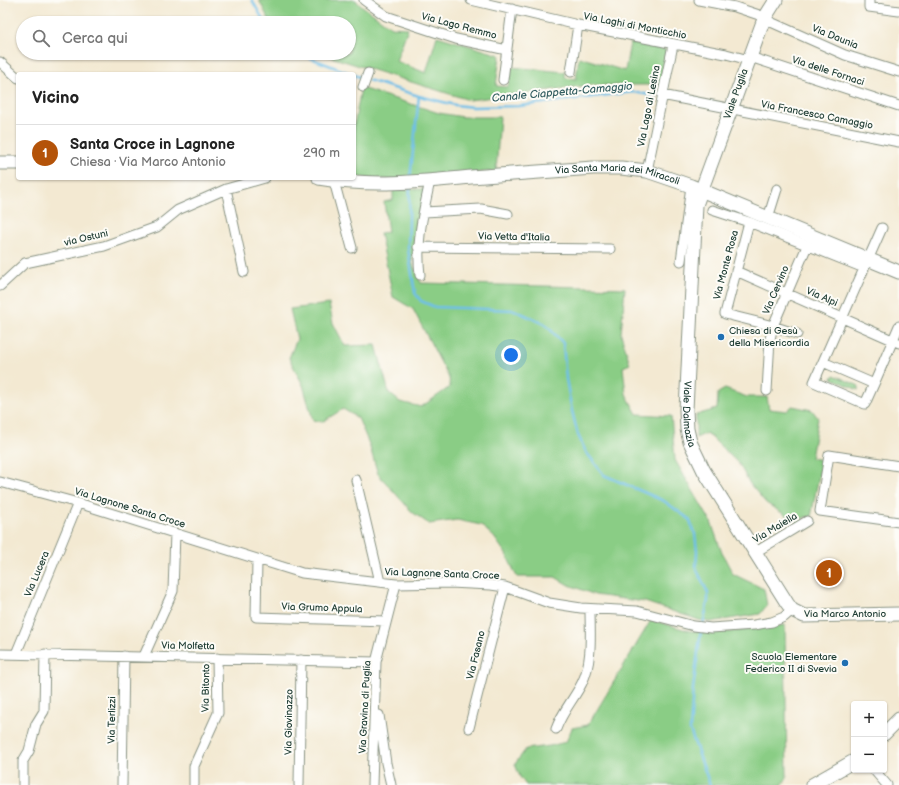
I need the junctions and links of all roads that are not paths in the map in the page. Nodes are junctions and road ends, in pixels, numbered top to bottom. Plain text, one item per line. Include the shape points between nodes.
1 (364, 0) edge
2 (471, 0) edge
3 (699, 0) edge
4 (776, 0) edge
5 (869, 4) edge
6 (512, 9) junction
7 (899, 11) edge
8 (764, 18) junction
9 (578, 26) junction
10 (673, 44) junction
11 (507, 50) junction
12 (749, 59) junction
13 (0, 62) edge
14 (571, 72) dead end
15 (899, 72) edge
16 (368, 73) dead end
17 (16, 76) edge
18 (503, 80) dead end
19 (363, 87) dead end
20 (662, 95) junction
21 (899, 106) edge
22 (731, 109) junction
23 (899, 142) edge
24 (0, 163) edge
25 (16, 163) edge
26 (647, 171) junction
27 (258, 180) edge
28 (329, 180) edge
29 (334, 181) junction
30 (430, 181) junction
31 (226, 189) junction
32 (696, 189) junction
33 (777, 189) dead end
34 (712, 210) dead end
35 (424, 212) junction
36 (508, 214) dead end
37 (768, 218) junction
38 (749, 222) junction
39 (882, 228) dead end
40 (807, 246) junction
41 (418, 247) junction
42 (352, 248) dead end
43 (610, 249) dead end
44 (681, 261) dead end
45 (867, 264) junction
46 (736, 271) junction
47 (244, 272) dead end
48 (899, 272) edge
49 (420, 275) dead end
50 (0, 286) edge
51 (786, 293) junction
52 (843, 318) junction
53 (773, 326) junction
54 (899, 326) edge
55 (797, 334) dead end
56 (896, 342) edge
57 (823, 362) junction
58 (874, 384) junction
59 (767, 391) dead end
60 (899, 466) edge
61 (356, 480) dead end
62 (0, 482) edge
63 (78, 503) junction
64 (807, 521) dead end
65 (899, 522) edge
66 (175, 533) junction
67 (754, 553) junction
68 (257, 560) junction
69 (380, 582) junction
70 (396, 584) junction
71 (505, 587) junction
72 (590, 609) junction
73 (792, 610) junction
74 (899, 614) edge
75 (386, 621) junction
76 (0, 654) edge
77 (16, 654) junction
78 (45, 654) junction
79 (124, 656) junction
80 (144, 656) junction
81 (217, 658) junction
82 (301, 660) junction
83 (376, 662) junction
84 (376, 690) junction
85 (899, 719) edge
86 (469, 728) dead end
87 (556, 729) dead end
88 (887, 731) edge
89 (851, 763) edge
90 (877, 773) edge
91 (814, 784) edge
92 (23, 785) edge
93 (122, 785) edge
94 (194, 785) edge
95 (299, 785) edge
96 (372, 785) edge
97 (391, 785) edge
98 (887, 785) edge

1 - 11 street, Via Lago Remmo via 386,16 456,39
2 - 6 street, Via Laghi di Monticchio
3 - 8 street, Via Daunia via 735,7
4 - 8 main road, Viale Puglia
5 - 7 street
6 - 9 street, Via Laghi di Monticchio
6 - 11 street
8 - 12 main road, Viale Puglia
8 - 15 street, Via Daunia via 845,55
9 - 10 street, Via Laghi di Monticchio
9 - 14 street
10 - 12 street, Via Laghi di Monticchio
10 - 20 street, Via Lago di Lesina
11 - 18 street
12 - 21 street, Via delle Fornaci
12 - 22 main road, Viale Puglia
13 - 17 street
16 - 19 street
20 - 22 street, Via Francesco Camaggio
20 - 26 street, Via Lago di Lesina
22 - 23 street, Via Francesco Camaggio
22 - 32 main road, Viale Puglia
24 - 25 main road
26 - 30 main road, Via Santa Maria dei Miracoli via 592,168
26 - 32 main road, Via Santa Maria dei Miracoli
27 - 31 street, via Ostuni
28 - 29 main road, Via Santa Maria dei Miracoli
29 - 30 main road, Via Santa Maria dei Miracoli
29 - 42 street
30 - 35 street
31 - 47 street
31 - 50 street, via Ostuni via 178,210 157,227 111,244 24,263
32 - 37 main road, Via Santa Maria dei Miracoli
32 - 44 street
32 - 67 main road, Viale Dalmazia via 686,410 688,436 694,454
33 - 37 street
34 - 38 street, Via Santa Maria dei Miracoli
35 - 36 street via 481,209
35 - 41 street
37 - 45 main road, Via Santa Maria dei Miracoli
38 - 40 street, Via Santa Maria dei Miracoli
38 - 46 street, Via Monte Rosa
39 - 45 street
40 - 45 street, Via Santa Maria dei Miracoli
40 - 51 street, Via Cervino
41 - 43 street, Via Vetta d'Italia
41 - 49 street
45 - 48 main road, Via Santa Maria dei Miracoli
45 - 52 street
46 - 51 street, Via Alpi
46 - 53 street, Via Monte Rosa via 725,314
51 - 52 street, Via Alpi
51 - 53 street, Via Cervino
52 - 56 street, Via Alpi
52 - 57 street
53 - 55 street
53 - 59 street, Via Cervino
54 - 56 street
56 - 58 street
57 - 58 street
57 - 58 street via 814,382 865,404
60 - 65 street via 829,456 820,511
61 - 69 street
62 - 63 street, Via Lagnone Santa Croce
63 - 66 street, Via Lagnone Santa Croce
63 - 77 street, Via Lucera
64 - 67 street, Via Maiella
66 - 68 street, Via Lagnone Santa Croce
66 - 80 street via 173,591
67 - 73 main road, Viale Dalmazia
68 - 69 street, Via Lagnone Santa Croce via 302,574
68 - 75 street, Via Grumo Appula via 256,617
69 - 70 street, Via Lagnone Santa Croce
70 - 71 street, Via Lagnone Santa Croce via 450,583
70 - 75 street, Via Gravina di Puglia
71 - 72 street, Via Lagnone Santa Croce via 549,604
71 - 86 street, Via Fasano
72 - 73 street, Via Lagnone Santa Croce via 637,611 711,628 772,622
72 - 87 street via 589,661 582,682
73 - 74 main road, Via Marco Antonio via 804,616
75 - 83 street, Via Gravina di Puglia
76 - 77 street, Via Molfetta
77 - 78 street, Via Molfetta
78 - 79 street, Via Molfetta
78 - 92 street via 44,711 36,724 29,751 23,761
79 - 80 street, Via Molfetta
79 - 93 street, Via Terlizzi
80 - 81 street, Via Molfetta
81 - 82 street, Via Molfetta
81 - 94 street, Via Bitonto via 218,713 194,766
82 - 83 street, Via Molfetta
82 - 95 street, Via Giovinazzo
83 - 84 street, Via Gravina di Puglia
84 - 96 street, Via Gravina di Puglia
84 - 97 street
85 - 88 main road
89 - 91 main road
90 - 98 street

